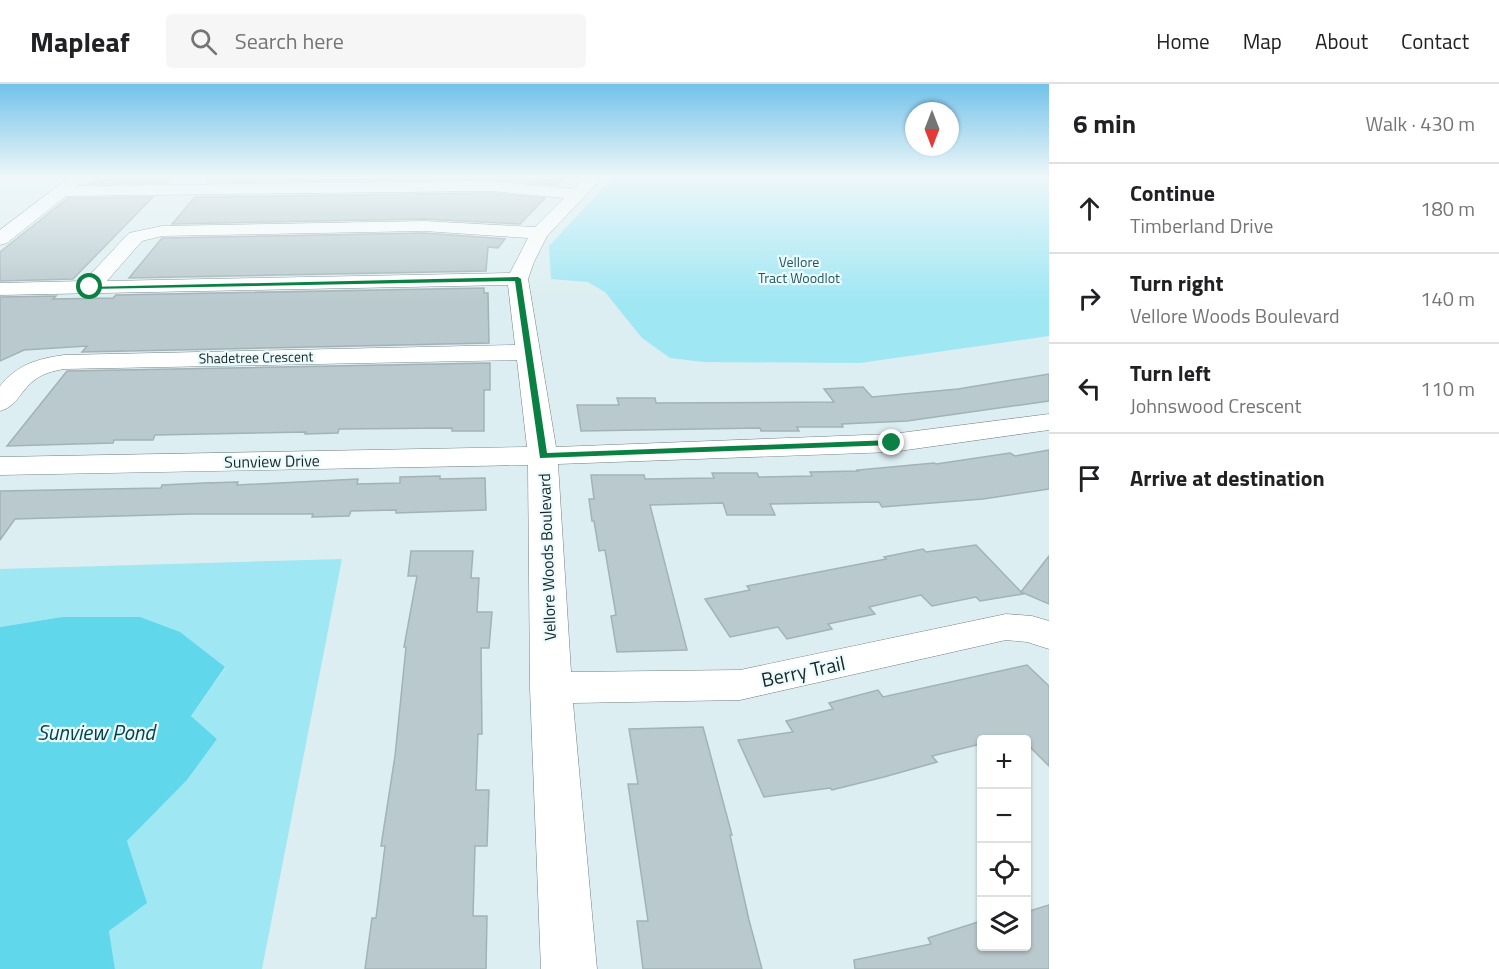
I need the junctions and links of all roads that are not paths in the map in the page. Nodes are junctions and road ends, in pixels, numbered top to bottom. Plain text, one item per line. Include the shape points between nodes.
1 (28, 217) edge
2 (555, 217) edge
3 (539, 233) junction
4 (0, 239) edge
5 (518, 279) junction
6 (90, 287) junction
7 (0, 289) edge
8 (527, 352) junction
9 (0, 403) edge
10 (1045, 426) edge
11 (543, 456) junction
12 (0, 466) edge
13 (1049, 636) edge
14 (551, 688) junction
15 (569, 969) edge

1 - 4 street
2 - 3 street, Vellore Woods Boulevard
3 - 5 street, Vellore Woods Boulevard via 523,259
3 - 6 street via 424,226 162,231 136,237
5 - 6 street
5 - 8 street, Vellore Woods Boulevard
6 - 7 street
8 - 9 street, Shadetree Crescent via 64,362 37,366
8 - 11 street, Vellore Woods Boulevard
10 - 11 street, Sunview Drive via 892,443
11 - 12 street, Sunview Drive
11 - 14 street, Vellore Woods Boulevard
13 - 14 street, Berry Trail via 1032,629 1006,627 740,685
14 - 15 street, Vellore Woods Boulevard

